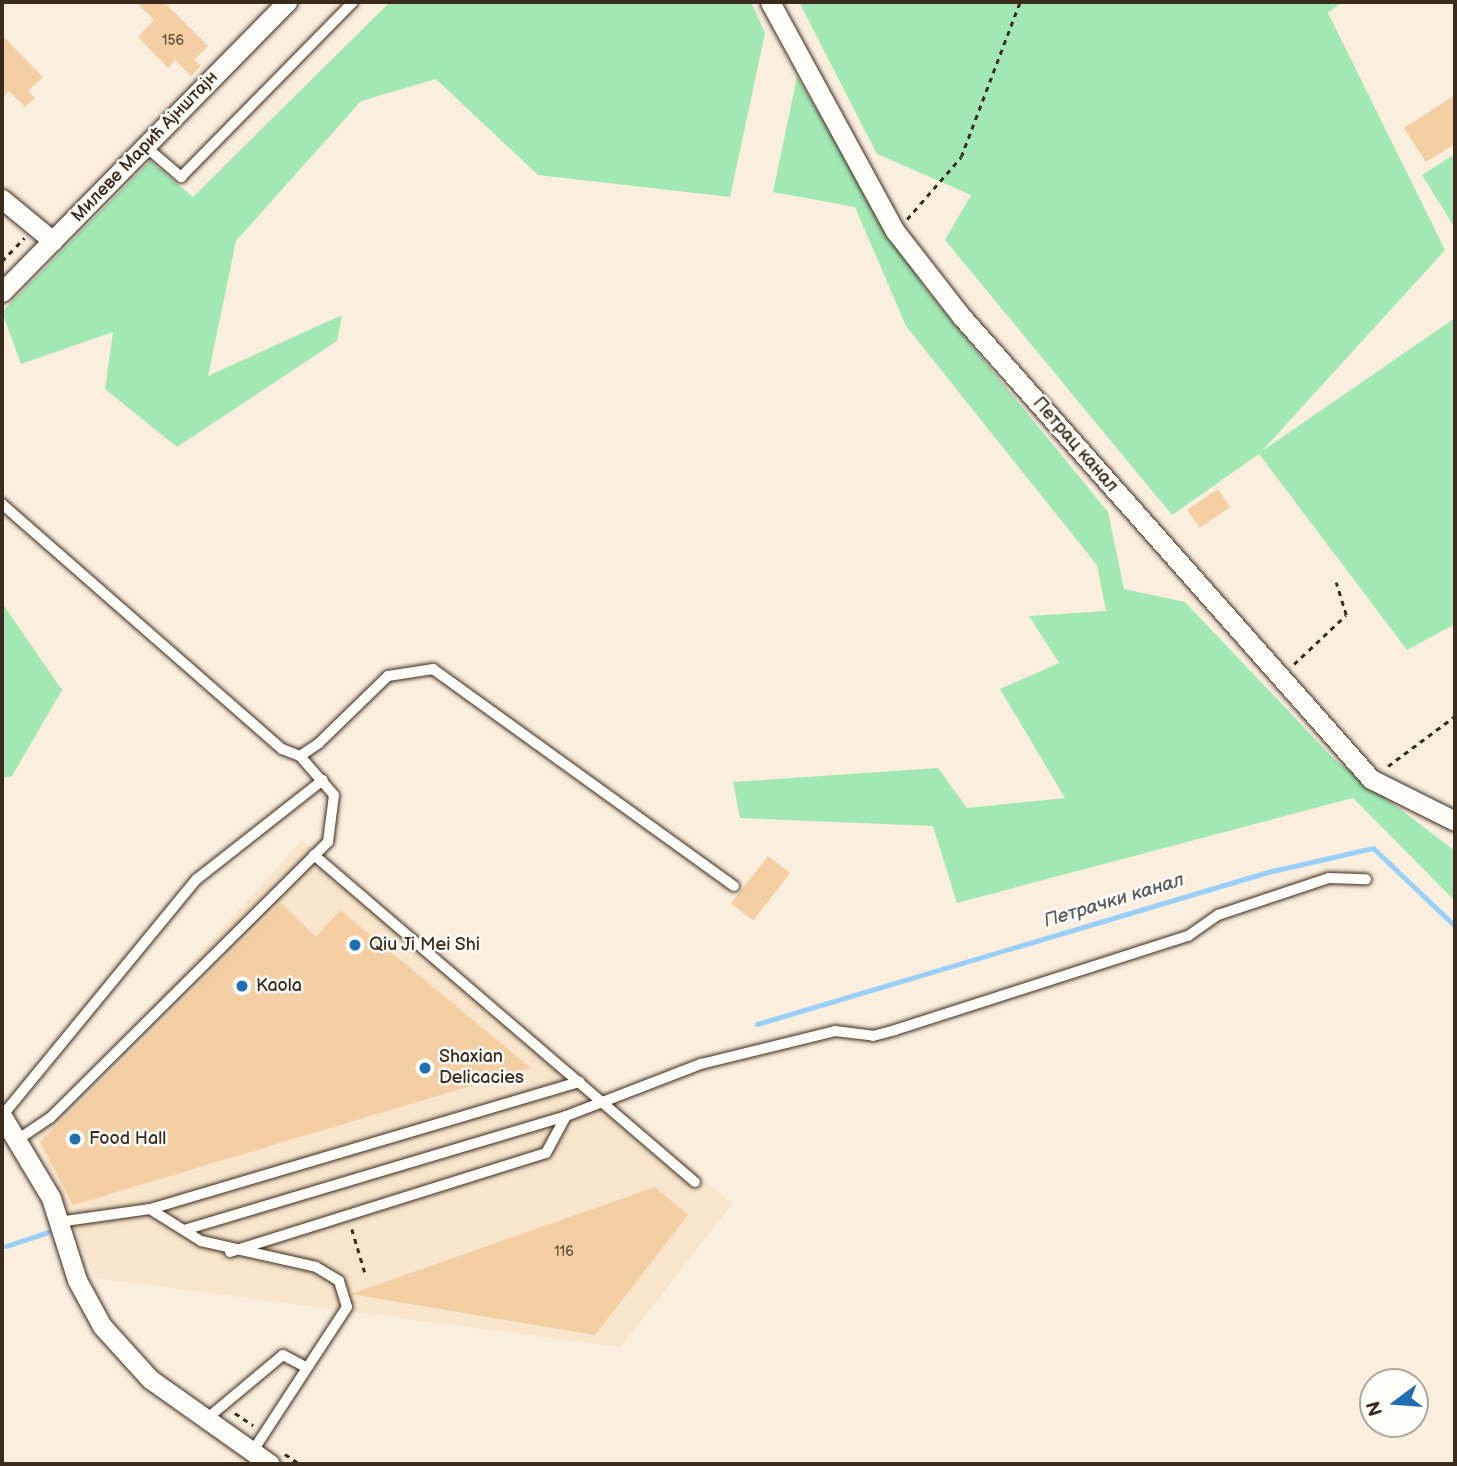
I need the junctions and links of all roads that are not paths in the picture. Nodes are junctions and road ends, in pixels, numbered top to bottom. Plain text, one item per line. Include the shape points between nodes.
1 (287, 2) edge
2 (353, 2) edge
3 (770, 2) edge
4 (145, 146) junction
5 (2, 199) edge
6 (53, 241) junction
7 (2, 292) edge
8 (2, 504) edge
9 (300, 755) junction
10 (323, 780) junction
11 (1455, 821) edge
12 (314, 855) junction
13 (1366, 879) dead end
14 (734, 886) dead end
15 (580, 1082) junction
16 (603, 1104) junction
17 (2, 1116) edge
18 (566, 1116) junction
19 (20, 1138) junction
20 (695, 1182) dead end
21 (150, 1209) junction
22 (58, 1222) junction
23 (184, 1230) junction
24 (230, 1252) junction
25 (306, 1367) junction
26 (204, 1421) junction
27 (252, 1452) junction
28 (270, 1464) edge

1 - 4 street, Милеве Марић Ајнштајн
2 - 4 lane via 181,177
3 - 11 street, Петрац канал via 895,231 962,317 1371,779
4 - 6 street, Милеве Марић Ајнштајн
5 - 6 street
6 - 7 street, Милеве Марић Ајнштајн
8 - 9 lane via 282,749
9 - 10 lane
9 - 14 lane via 388,676 433,668
10 - 12 lane via 334,795 334,827
10 - 17 lane via 197,879
12 - 15 lane
12 - 19 lane via 50,1118
13 - 16 lane via 1329,878 1218,915 1188,936 895,1030 873,1036 835,1031 701,1064
15 - 16 lane
15 - 21 lane
16 - 18 lane
16 - 20 lane
17 - 19 street
18 - 23 lane
18 - 24 lane via 546,1153
19 - 22 street
21 - 22 lane
21 - 23 lane
22 - 26 street via 77,1280 102,1326 150,1379
23 - 24 lane
24 - 25 lane via 316,1267 344,1287 347,1307
25 - 26 lane via 283,1355
25 - 27 lane
26 - 27 street
27 - 28 street

